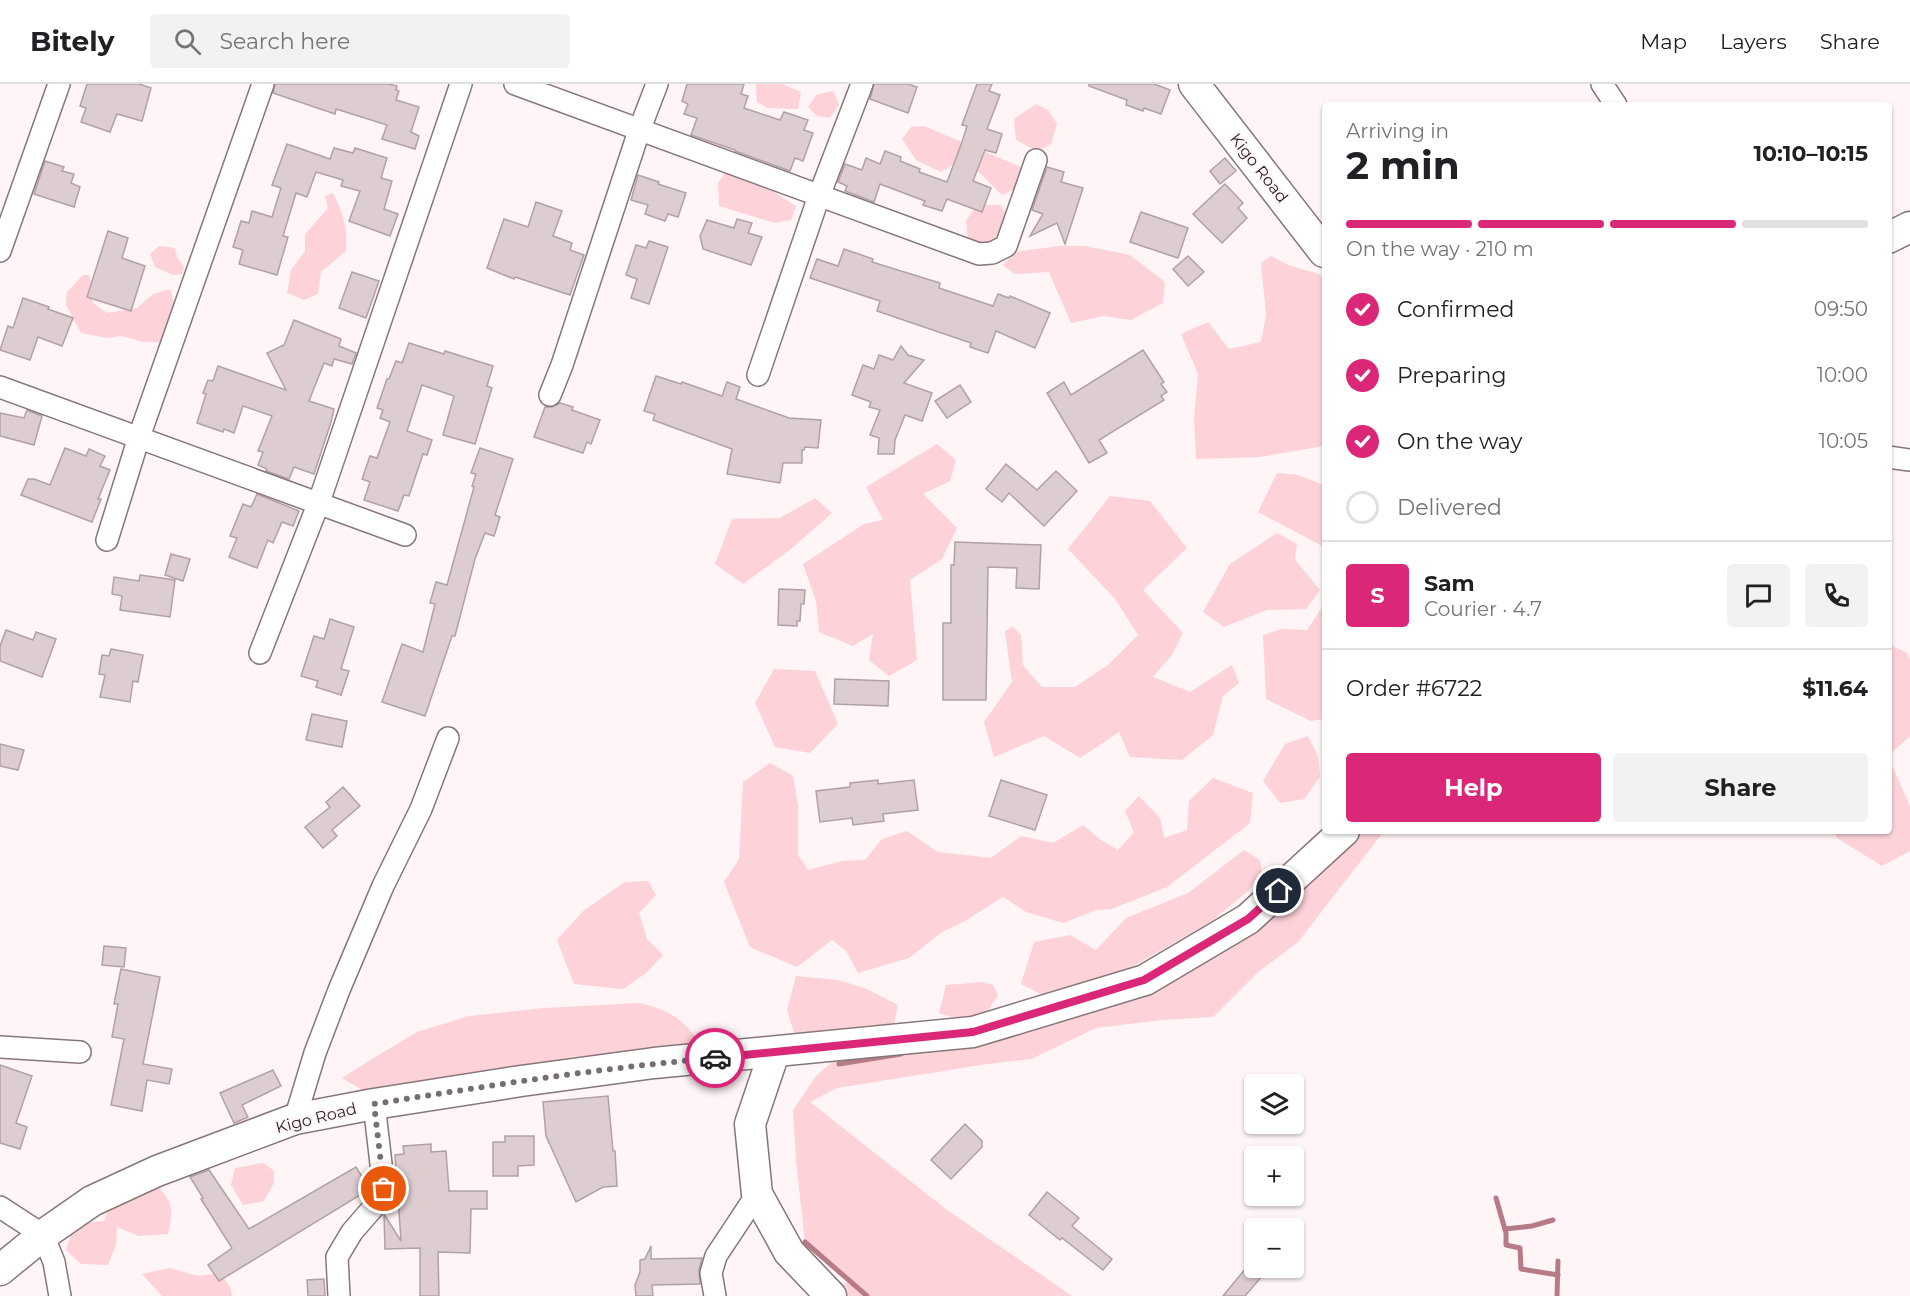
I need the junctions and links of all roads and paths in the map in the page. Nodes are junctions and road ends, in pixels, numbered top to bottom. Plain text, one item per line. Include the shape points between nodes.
1 (59, 84) edge
2 (262, 84) edge
3 (461, 84) edge
4 (515, 84) edge
5 (657, 84) edge
6 (862, 84) edge
7 (1194, 84) edge
8 (1602, 84) edge
9 (1614, 102) edge
10 (639, 131) junction
11 (1036, 160) dead end
12 (819, 196) junction
13 (1910, 226) edge
14 (1892, 236) edge
15 (1322, 249) edge
16 (0, 251) edge
17 (759, 375) dead end
18 (0, 387) edge
19 (550, 395) dead end
20 (139, 437) junction
21 (1892, 458) edge
22 (1910, 460) edge
23 (319, 502) junction
24 (405, 535) dead end
25 (107, 540) dead end
26 (260, 653) dead end
27 (448, 738) dead end
28 (1341, 834) edge
29 (0, 1047) edge
30 (80, 1052) dead end
31 (774, 1053) junction
32 (374, 1104) junction
33 (295, 1119) junction
34 (757, 1194) junction
35 (0, 1206) edge
36 (43, 1235) junction
37 (0, 1270) edge
38 (60, 1296) edge
39 (339, 1296) edge
40 (715, 1296) edge
41 (831, 1296) edge

1 - 16 street
2 - 20 street
3 - 23 street
4 - 10 street
5 - 10 street
6 - 12 street
7 - 15 street, Kigo Road
8 - 9 street
10 - 12 street
10 - 19 street
11 - 12 street via 1006,246 992,253 979,254
12 - 17 street
13 - 14 street
18 - 20 street
20 - 23 street
20 - 25 street
21 - 22 street
23 - 24 street
23 - 26 street
27 - 33 street via 421,809 339,990
28 - 31 street, Kigo Road via 1248,919 1144,980 973,1032
29 - 30 street
31 - 32 street, Kigo Road via 654,1064
31 - 34 street via 750,1124
32 - 33 street, Kigo Road
32 - 39 street via 384,1189 337,1257
33 - 36 street, Kigo Road via 157,1171 92,1202
34 - 40 street via 716,1256 711,1273
34 - 41 street via 789,1251
35 - 36 street
36 - 37 street, Kigo Road
36 - 38 street via 54,1262

